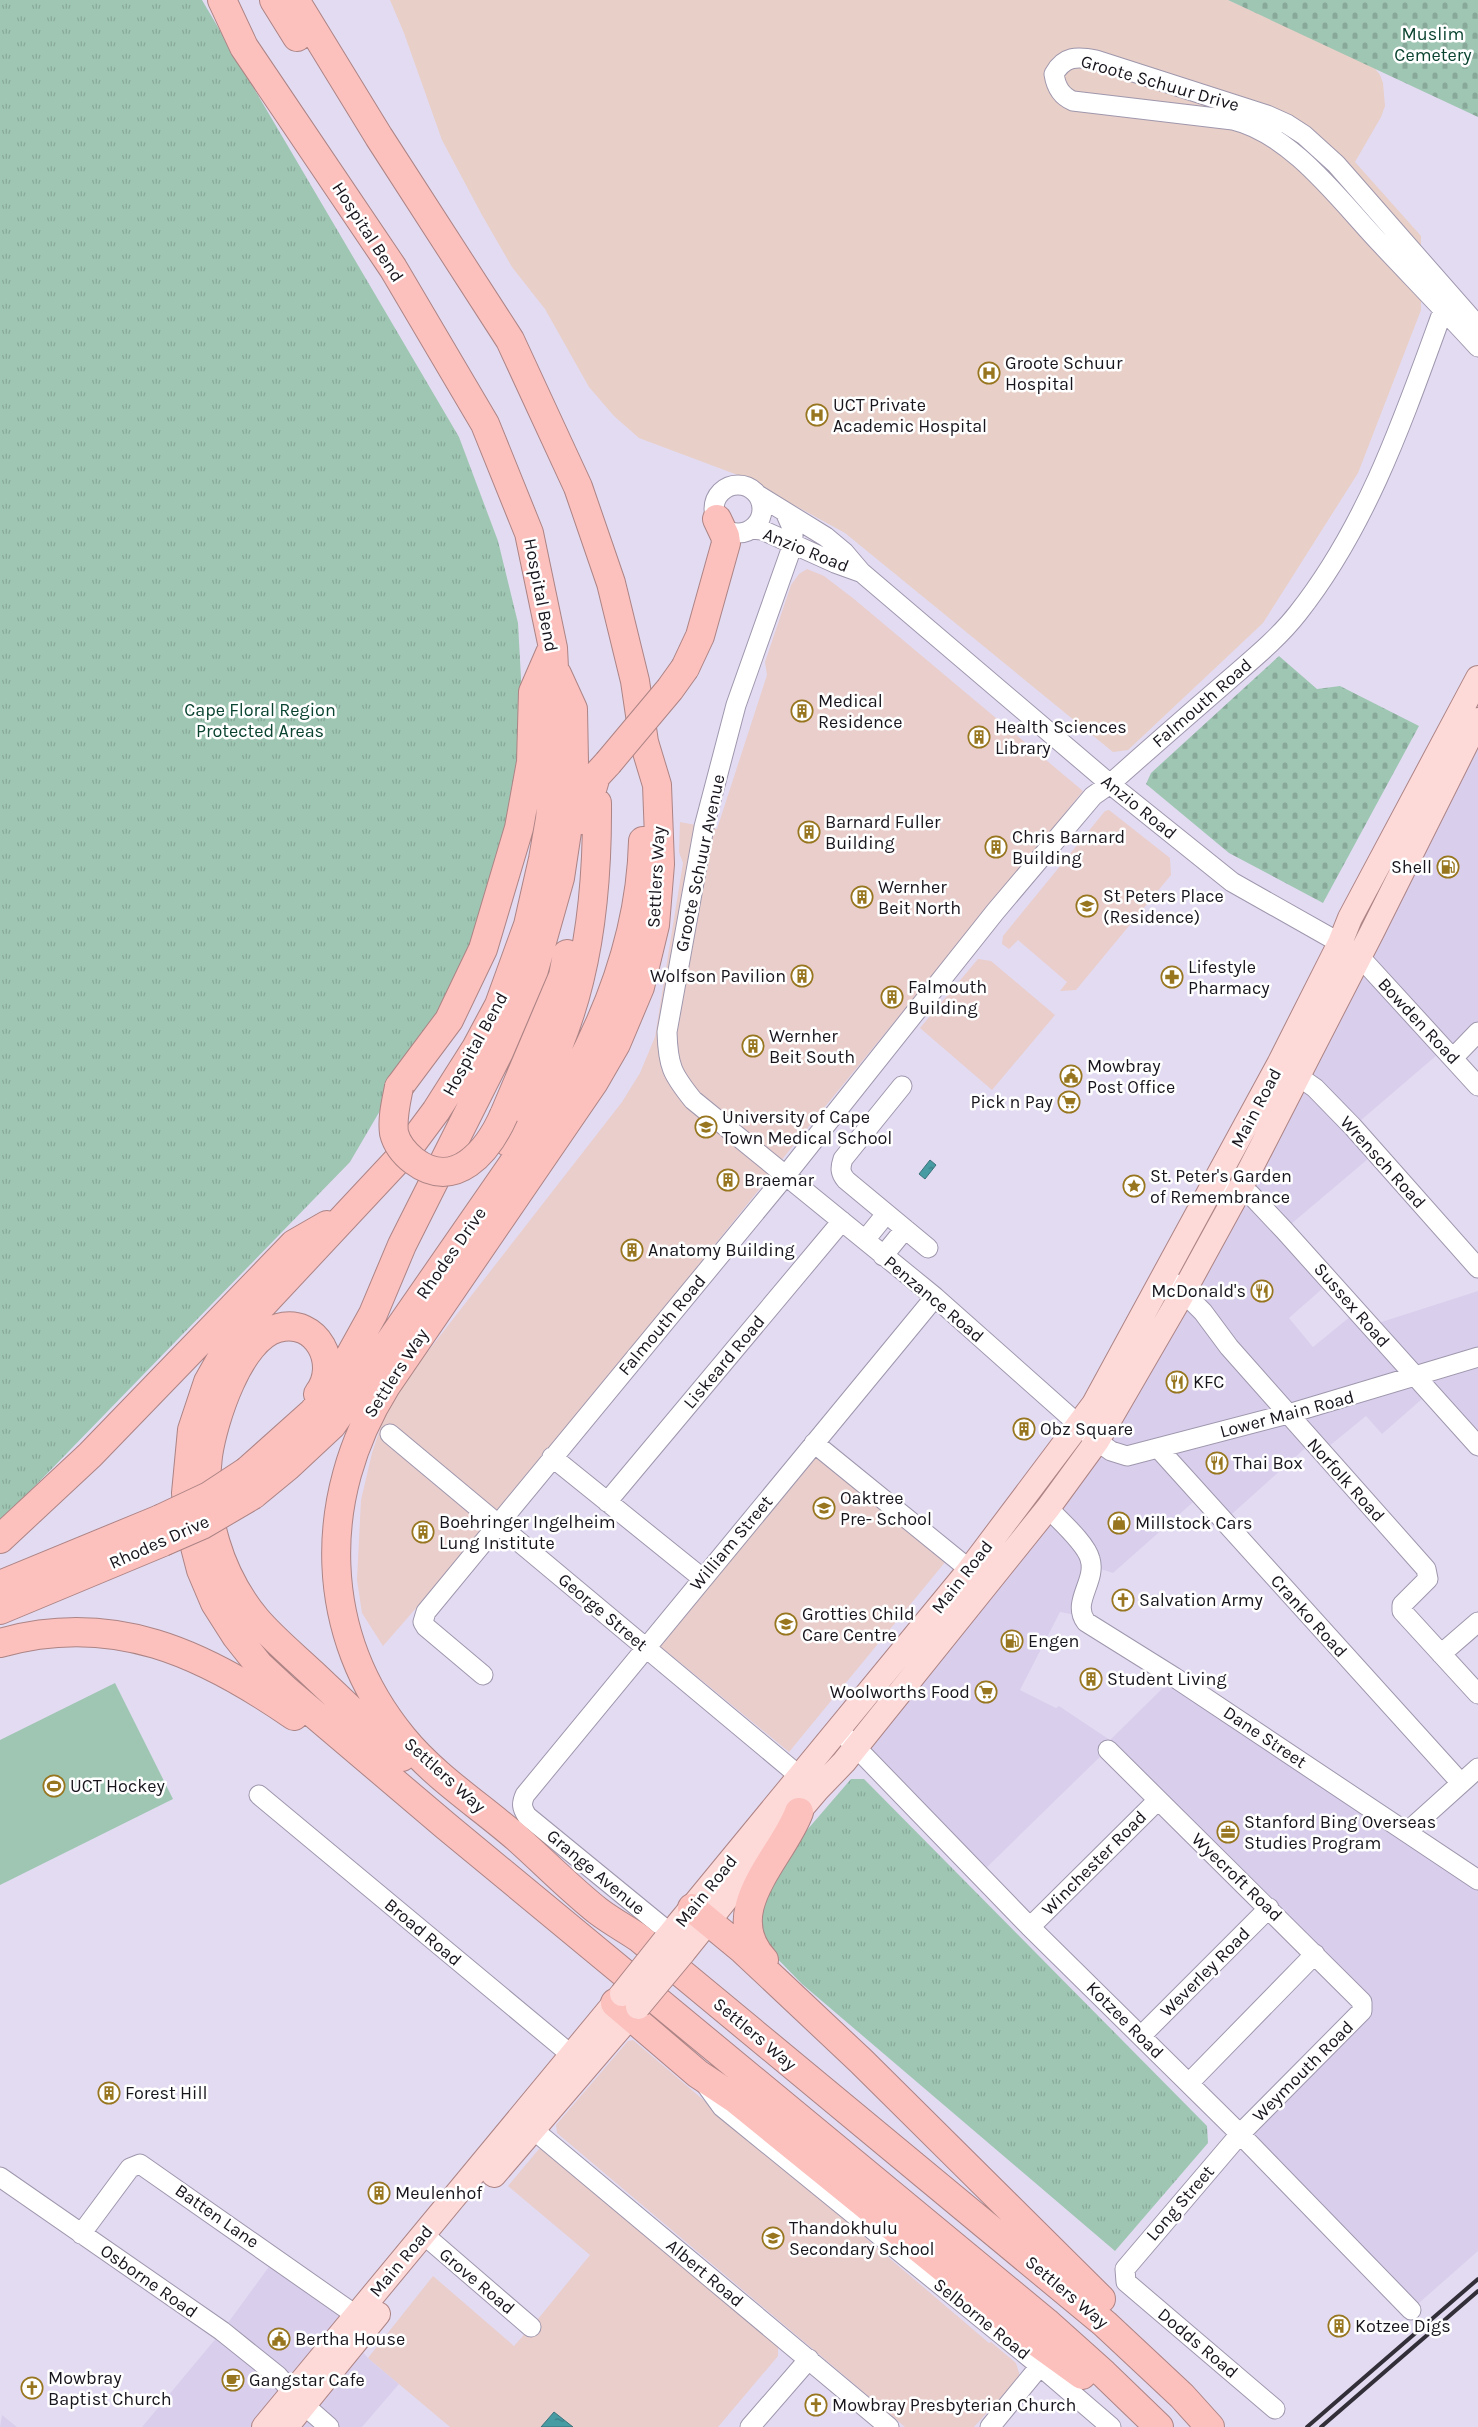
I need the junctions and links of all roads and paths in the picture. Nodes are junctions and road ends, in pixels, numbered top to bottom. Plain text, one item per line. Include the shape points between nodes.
1 (222, 0) edge
2 (274, 0) edge
3 (295, 0) edge
4 (1446, 301) junction
5 (1478, 326) edge
6 (1478, 347) edge
7 (758, 495) junction
8 (785, 512) junction
9 (717, 519) junction
10 (748, 530) junction
11 (793, 544) junction
12 (861, 572) junction
13 (705, 620) junction
14 (554, 658) junction
15 (1478, 678) edge
16 (1478, 720) edge
17 (644, 742) junction
18 (607, 763) junction
19 (1110, 784) junction
20 (597, 803) junction
21 (643, 831) junction
22 (1340, 943) junction
23 (1360, 957) junction
24 (1478, 1032) edge
25 (1453, 1058) junction
26 (1289, 1069) junction
27 (902, 1086) dead end
28 (1478, 1086) edge
29 (1256, 1131) junction
30 (786, 1175) junction
31 (1212, 1189) junction
32 (1237, 1193) junction
33 (346, 1214) junction
34 (886, 1214) junction
35 (842, 1222) junction
36 (1190, 1228) junction
37 (905, 1229) junction
38 (865, 1240) junction
39 (1212, 1240) junction
40 (402, 1245) junction
41 (928, 1248) dead end
42 (883, 1256) junction
43 (1478, 1268) edge
44 (1164, 1275) junction
45 (1184, 1291) junction
46 (935, 1298) junction
47 (1478, 1357) edge
48 (1416, 1377) junction
49 (1288, 1414) junction
50 (1079, 1425) junction
51 (295, 1427) junction
52 (390, 1434) dead end
53 (1097, 1441) junction
54 (814, 1443) junction
55 (1478, 1446) edge
56 (1158, 1448) junction
57 (302, 1453) junction
58 (552, 1457) junction
59 (250, 1483) junction
60 (607, 1502) junction
61 (1048, 1508) junction
62 (499, 1524) junction
63 (161, 1530) junction
64 (0, 1539) edge
65 (978, 1576) junction
66 (702, 1578) junction
67 (0, 1586) edge
68 (0, 1610) edge
69 (1478, 1622) edge
70 (0, 1643) edge
71 (645, 1647) junction
72 (1441, 1654) junction
73 (482, 1675) dead end
74 (1478, 1694) edge
75 (839, 1730) junction
76 (855, 1747) junction
77 (1108, 1750) dead end
78 (367, 1757) junction
79 (1478, 1768) edge
80 (808, 1783) junction
81 (1461, 1783) junction
82 (528, 1790) joint
83 (259, 1795) dead end
84 (1158, 1800) junction
85 (799, 1812) junction
86 (773, 1826) junction
87 (1407, 1832) junction
88 (1478, 1880) edge
89 (571, 1888) junction
90 (1269, 1908) junction
91 (700, 1914) junction
92 (1030, 1927) junction
93 (676, 1944) junction
94 (1315, 1954) junction
95 (626, 2005) junction
96 (1363, 2007) joint
97 (808, 2012) junction
98 (1140, 2036) junction
99 (579, 2062) junction
100 (698, 2074) junction
101 (1189, 2083) junction
102 (527, 2124) junction
103 (1240, 2134) junction
104 (0, 2177) edge
105 (81, 2234) junction
106 (429, 2239) junction
107 (1124, 2275) joint
108 (1412, 2310) dead end
109 (363, 2319) junction
110 (531, 2327) dead end
111 (809, 2360) junction
112 (1040, 2366) junction
113 (1182, 2396) junction
114 (298, 2398) junction
115 (1276, 2409) dead end
116 (1109, 2426) edge
117 (264, 2427) edge
118 (286, 2427) edge
119 (330, 2427) edge
120 (750, 2427) edge
121 (889, 2427) edge
122 (990, 2427) edge
123 (1154, 2427) edge
124 (1159, 2427) edge
125 (1210, 2427) edge

1 - 14 highway, Hospital Bend via 244,46 393,268 485,424 529,533
2 - 21 highway via 487,332 564,485 606,610 639,766
3 - 17 highway via 379,138 510,340 533,386 578,487 611,583 635,681
4 - 4 street, Groote Schuur Drive via 1288,149 1266,133 1233,120 1073,101 1065,98 1055,81 1058,66 1065,59 1074,57 1096,60 1287,124 1311,140 1336,164
4 - 5 street, Groote Schuur Drive
4 - 6 street, Groote Schuur Drive
4 - 19 street, Falmouth Road via 1364,511 1298,614 1271,643
7 - 8 street, Anzio Road
7 - 9 street via 747,486 727,488 715,505
7 - 10 street via 761,515
8 - 11 street via 793,530
8 - 12 street, Anzio Road via 844,552
9 - 10 street via 728,530
9 - 13 highway via 726,543
10 - 11 street, Anzio Road via 762,530
10 - 13 highway via 734,545
11 - 12 street, Anzio Road
11 - 30 street, Groote Schuur Avenue via 736,705 704,827 667,1032 668,1055 674,1076 693,1100
12 - 19 street, Anzio Road
13 - 18 highway, bridge via 685,668
14 - 20 highway, bridge via 532,692 530,762 519,828 483,950 449,1020 399,1087 394,1110 394,1134 404,1154 423,1168 445,1172 466,1167 485,1150 504,1115 563,976
14 - 33 highway, Hospital Bend via 554,770 550,819 538,888 510,976 480,1042 436,1111 394,1165
14 - 40 highway via 574,709 574,762 566,843 552,911 534,970 511,1025
15 - 22 main road, Main Road via 1350,918
16 - 23 main road, Main Road
17 - 21 highway
17 - 89 highway, Settlers Way via 658,785 660,874 652,942 633,1006 594,1082 375,1404 350,1459 340,1497 336,1534 337,1579 348,1636 361,1670 390,1722 415,1752
18 - 20 highway
18 - 40 highway via 596,776 585,810 559,939 540,997 498,1086
19 - 22 street, Anzio Road via 1232,882
19 - 30 street, Falmouth Road via 1093,796 995,912
20 - 57 highway via 597,879 586,957 572,1010 544,1080 517,1129
21 - 57 highway, Rhodes Drive via 640,882 629,943 607,1009 584,1056 564,1091 332,1425
22 - 23 street, Anzio Road
22 - 26 main road, Main Road
23 - 25 street, Bowden Road
23 - 26 main road, Main Road
24 - 25 street
25 - 28 street, Bowden Road
26 - 29 main road, Main Road
26 - 43 street, Wrensch Road via 1315,1088 1353,1127
27 - 34 street via 840,1166 846,1180
29 - 31 main road, Main Road
29 - 32 main road, Main Road
30 - 35 street, Penzance Road
30 - 58 street, Falmouth Road
31 - 32 street, Sussex Road
31 - 36 main road, Main Road
32 - 39 main road, Main Road
32 - 48 street, Sussex Road via 1250,1194
33 - 64 highway via 294,1244 74,1471
33 - 78 highway, Settlers Way via 250,1318 215,1368 192,1430 186,1493 188,1520 202,1570 215,1603 236,1636 270,1675
34 - 37 street
34 - 38 street
35 - 38 street, Penzance Road
35 - 60 street, Liskeard Road
36 - 39 main road
36 - 44 main road, Main Road
37 - 41 street
37 - 42 street
38 - 42 street, Penzance Road
39 - 45 main road, Main Road
40 - 51 highway via 373,1314 337,1379 313,1412
42 - 46 street, Penzance Road
44 - 45 street, Norfolk Road
44 - 50 main road, Main Road via 1094,1404
45 - 49 street, Norfolk Road via 1211,1321 1228,1347
45 - 53 main road, Main Road
46 - 50 street, Penzance Road
46 - 54 street, William Street
47 - 48 street, Lower Main Road
48 - 49 street, Lower Main Road
48 - 55 street, Sussex Road
49 - 56 street, Lower Main Road
49 - 72 street, Norfolk Road via 1428,1574 1425,1584 1402,1605 1402,1611
50 - 53 street, Penzance Road
50 - 65 main road, Main Road
51 - 59 highway
51 - 89 highway via 321,1390 328,1365 323,1348 314,1336 298,1328 278,1328 258,1340 237,1369 217,1415 208,1457 210,1526 234,1588 268,1632 410,1764 508,1847
52 - 62 street, George Street
53 - 56 street, Lower Main Road via 1127,1456
53 - 61 main road, Main Road
54 - 65 street
54 - 66 street, William Street
56 - 81 street, Cranko Road
57 - 59 highway, Rhodes Drive
58 - 60 street
58 - 62 street, Falmouth Road
59 - 63 highway, Rhodes Drive, bridge via 202,1524
60 - 66 street
61 - 65 main road, Main Road
61 - 87 street, Dane Street via 1090,1558 1089,1580 1080,1608 1086,1622
62 - 71 street, George Street
62 - 73 street, Falmouth Road via 426,1612 423,1622 430,1632
63 - 67 highway
63 - 68 highway, Rhodes Drive
65 - 75 main road, Main Road
65 - 76 main road, Main Road
66 - 71 street, William Street
69 - 72 street
70 - 78 highway via 47,1633 80,1631 135,1637 171,1648 224,1672 320,1734
71 - 80 street, George Street
71 - 82 street, William Street
72 - 74 street
75 - 76 street, Kotzee Road
75 - 80 main road, Main Road
76 - 80 main road, Main Road
76 - 92 street, Kotzee Road
77 - 84 street, Wyecroft Road
78 - 124 highway, Settlers Way via 446,1826 1046,2322
79 - 81 street
80 - 85 main road, Main Road
80 - 86 main road, Main Road
81 - 87 street
82 - 93 street, Grange Avenue via 522,1802 527,1816
83 - 99 street, Broad Road
84 - 90 street, Wyecroft Road
84 - 92 street, Winchester Road
85 - 86 main road, Main Road
85 - 97 highway via 794,1826 757,1885 748,1910 747,1928 754,1948 797,1994
86 - 91 main road, Main Road
87 - 88 street, Dane Street
89 - 113 highway, Settlers Way via 639,1938 1097,2317
90 - 94 street, Wyecroft Road
90 - 98 street, Weverley Road
91 - 93 main road, Main Road
91 - 97 highway
92 - 98 street, Kotzee Road
93 - 95 main road, Main Road, bridge
94 - 96 street, Wyecroft Road via 1359,1997
94 - 101 street
95 - 99 main road, Main Road
95 - 100 highway
96 - 103 street, Weymouth Road
97 - 113 highway via 1126,2324
98 - 101 street, Kotzee Road
99 - 102 main road, Main Road
100 - 112 street, Selborne Road via 722,2107
100 - 123 highway via 734,2098 1020,2330
101 - 103 street, Kotzee Road
102 - 106 main road, Main Road
102 - 111 street, Albert Road
103 - 107 street, Long Street via 1128,2263
103 - 108 street, Kotzee Road
104 - 105 street, Osborne Road
105 - 109 street, Batten Lane via 130,2168 140,2164
105 - 114 street, Osborne Road via 222,2331 278,2376
106 - 109 main road, Main Road
106 - 110 street, Grove Road
107 - 115 street, Dodds Road via 1126,2282
109 - 114 main road, Main Road
111 - 120 street
111 - 121 street, Albert Road
112 - 116 street, Selborne Road
112 - 122 street
113 - 125 highway, Settlers Way
114 - 117 main road, Main Road
114 - 118 main road, Main Road
114 - 119 street, Osborne Road

